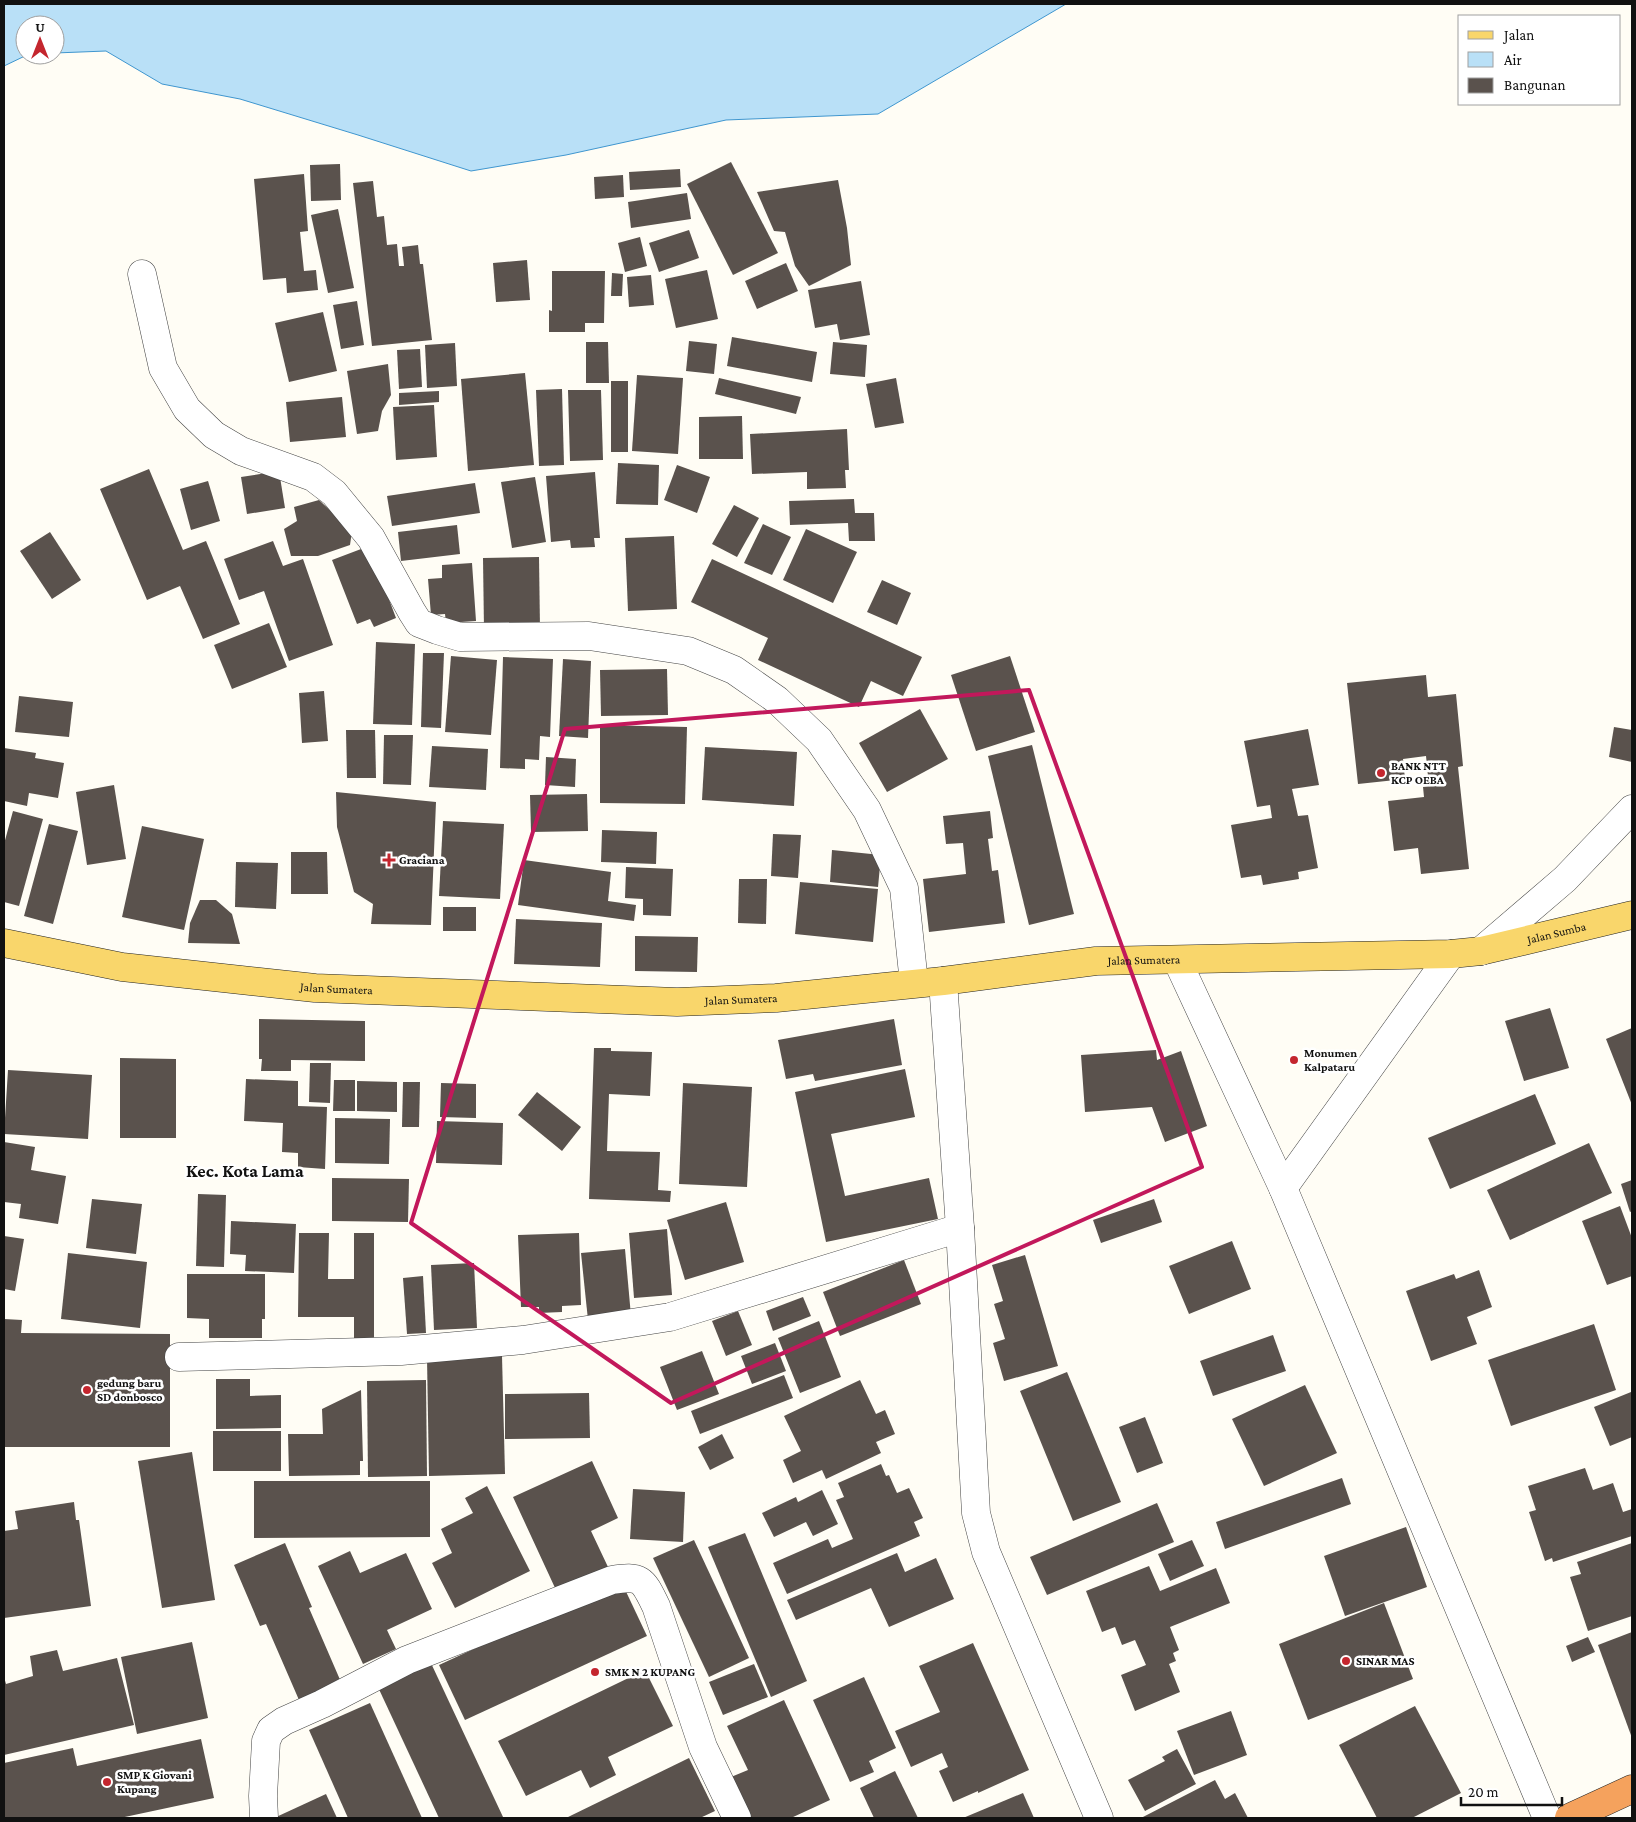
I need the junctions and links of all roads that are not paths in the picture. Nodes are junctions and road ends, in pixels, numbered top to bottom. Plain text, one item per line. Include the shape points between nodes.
1 (142, 274) dead end
2 (1632, 809) edge
3 (1632, 915) edge
4 (4, 943) edge
5 (1481, 951) junction
6 (1451, 954) junction
7 (1177, 960) junction
8 (942, 981) junction
9 (914, 983) junction
10 (1283, 1188) junction
11 (960, 1228) junction
12 (179, 1357) dead end
13 (1632, 1790) edge
14 (264, 1818) edge
15 (737, 1818) edge
16 (1099, 1818) edge
17 (1547, 1818) edge
18 (1569, 1818) edge

1 - 9 street via 164,368 187,409 214,435 241,451 313,477 334,493 371,538 419,623 460,637 589,636 688,651 734,670 777,700 819,740 867,810 904,888
2 - 5 street via 1565,879
3 - 5 main road, Jalan Sumba
4 - 9 main road, Jalan Sumatera via 122,967 315,988 676,1002 776,998
5 - 6 main road, Jalan Sumatera
6 - 7 main road, Jalan Sumatera
6 - 10 street
7 - 8 main road, Jalan Sumatera via 1096,961
7 - 10 street
8 - 9 main road, Jalan Sumatera
8 - 11 street
10 - 17 street
11 - 12 street via 670,1317 523,1340 400,1351
11 - 16 street via 976,1513 986,1552
13 - 18 highway
14 - 15 street via 262,1796 266,1741 271,1730 284,1721 407,1660 612,1580 630,1577 646,1586 656,1606 703,1747

